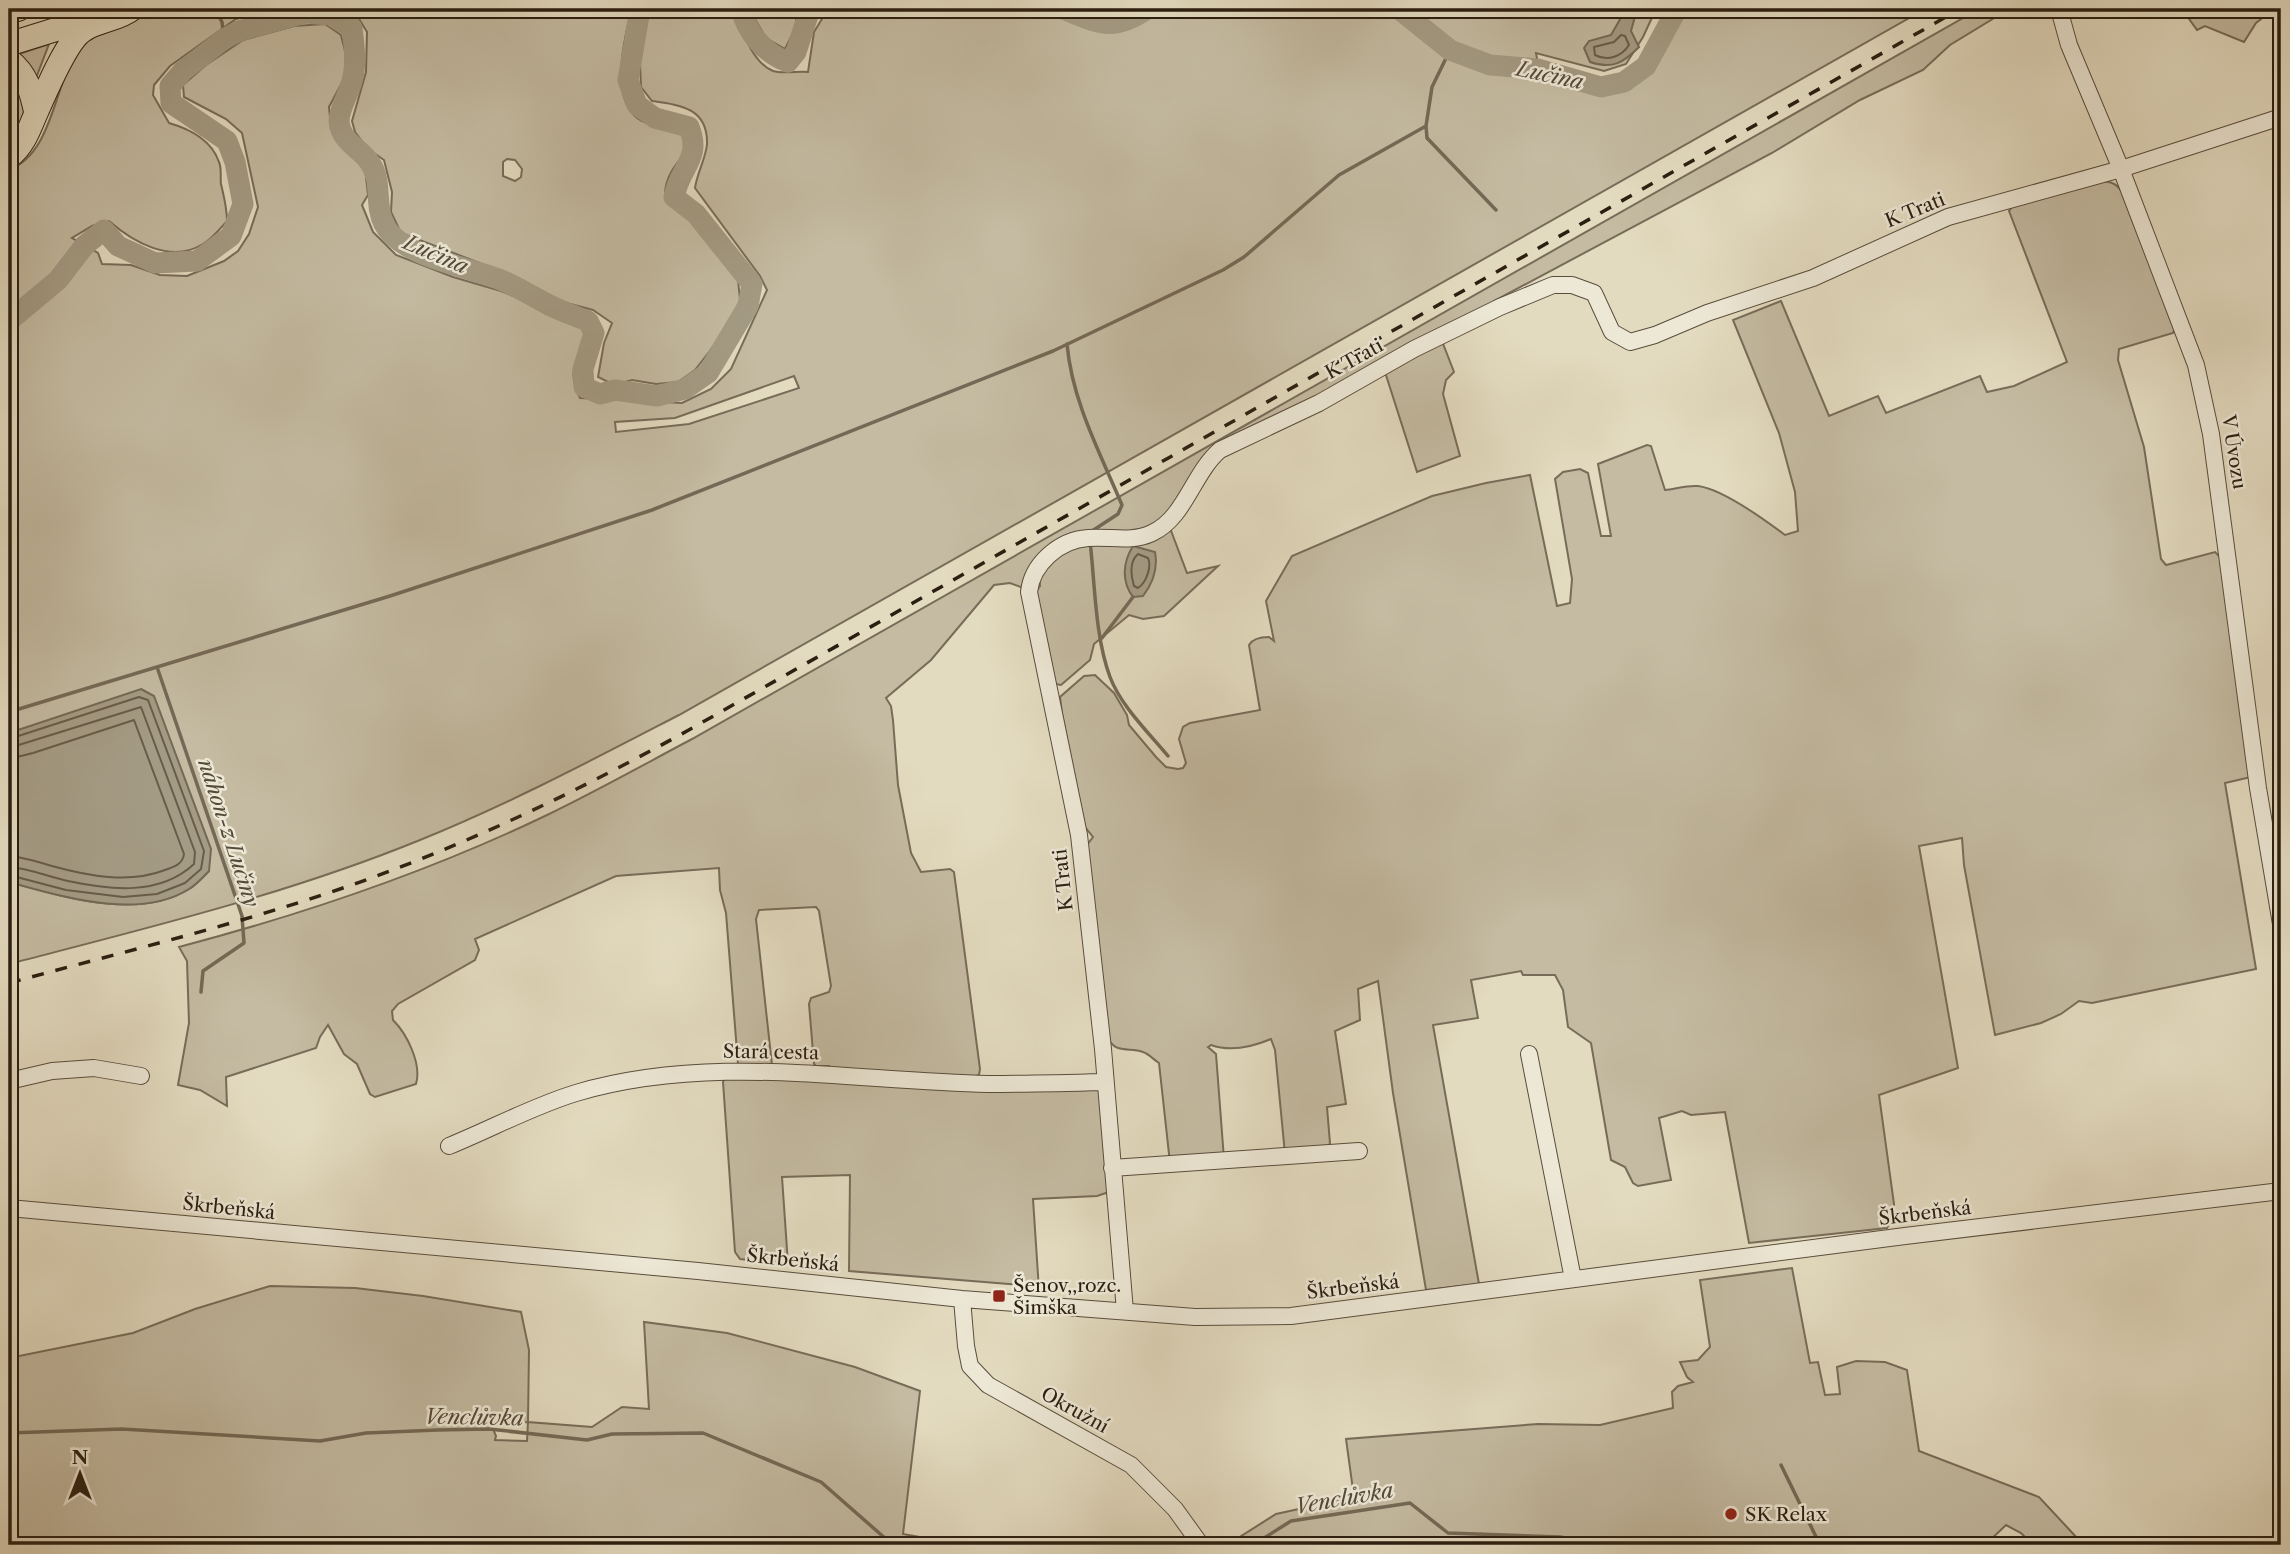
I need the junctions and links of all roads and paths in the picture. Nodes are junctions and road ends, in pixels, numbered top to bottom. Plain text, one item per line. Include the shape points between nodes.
1 (19, 9) edge
2 (120, 9) edge
3 (132, 9) edge
4 (2059, 9) edge
5 (9, 12) edge
6 (9, 44) edge
7 (9, 60) edge
8 (36, 113) junction
9 (2281, 117) edge
10 (9, 157) edge
11 (2121, 169) junction
12 (2281, 923) edge
13 (1530, 1055) dead end
14 (141, 1076) dead end
15 (9, 1081) edge
16 (1105, 1082) junction
17 (449, 1146) dead end
18 (1359, 1151) dead end
19 (1112, 1168) junction
20 (2281, 1191) edge
21 (9, 1208) edge
22 (1573, 1279) junction
23 (962, 1298) junction
24 (1125, 1311) junction
25 (1201, 1545) edge

1 - 5 highway
2 - 6 highway
3 - 8 highway via 74,38
4 - 11 street, V Úvozu via 2069,45
7 - 8 highway via 25,76
8 - 10 highway via 29,133
9 - 11 street, K Trati
11 - 12 street, V Úvozu via 2196,365 2209,422 2258,788
11 - 16 street, K Trati via 1948,217 1813,278 1630,342 1612,332 1594,293 1573,285 1553,285 1414,349 1319,403 1220,450 1175,515 1152,534 1120,540 1086,538 1047,556 1032,576 1029,592 1079,835
13 - 22 street
14 - 15 street via 94,1068
16 - 17 street, Stará cesta via 988,1084 810,1073 691,1073 576,1093
16 - 19 street, K Trati
18 - 19 street
19 - 24 street, K Trati
20 - 22 street, Škrbeňská
21 - 23 street, Škrbeňská
22 - 24 street, Škrbeňská via 1290,1316 1195,1317
23 - 24 street, Škrbeňská
23 - 25 street, Okružní via 970,1366 988,1385 1131,1465 1175,1509

